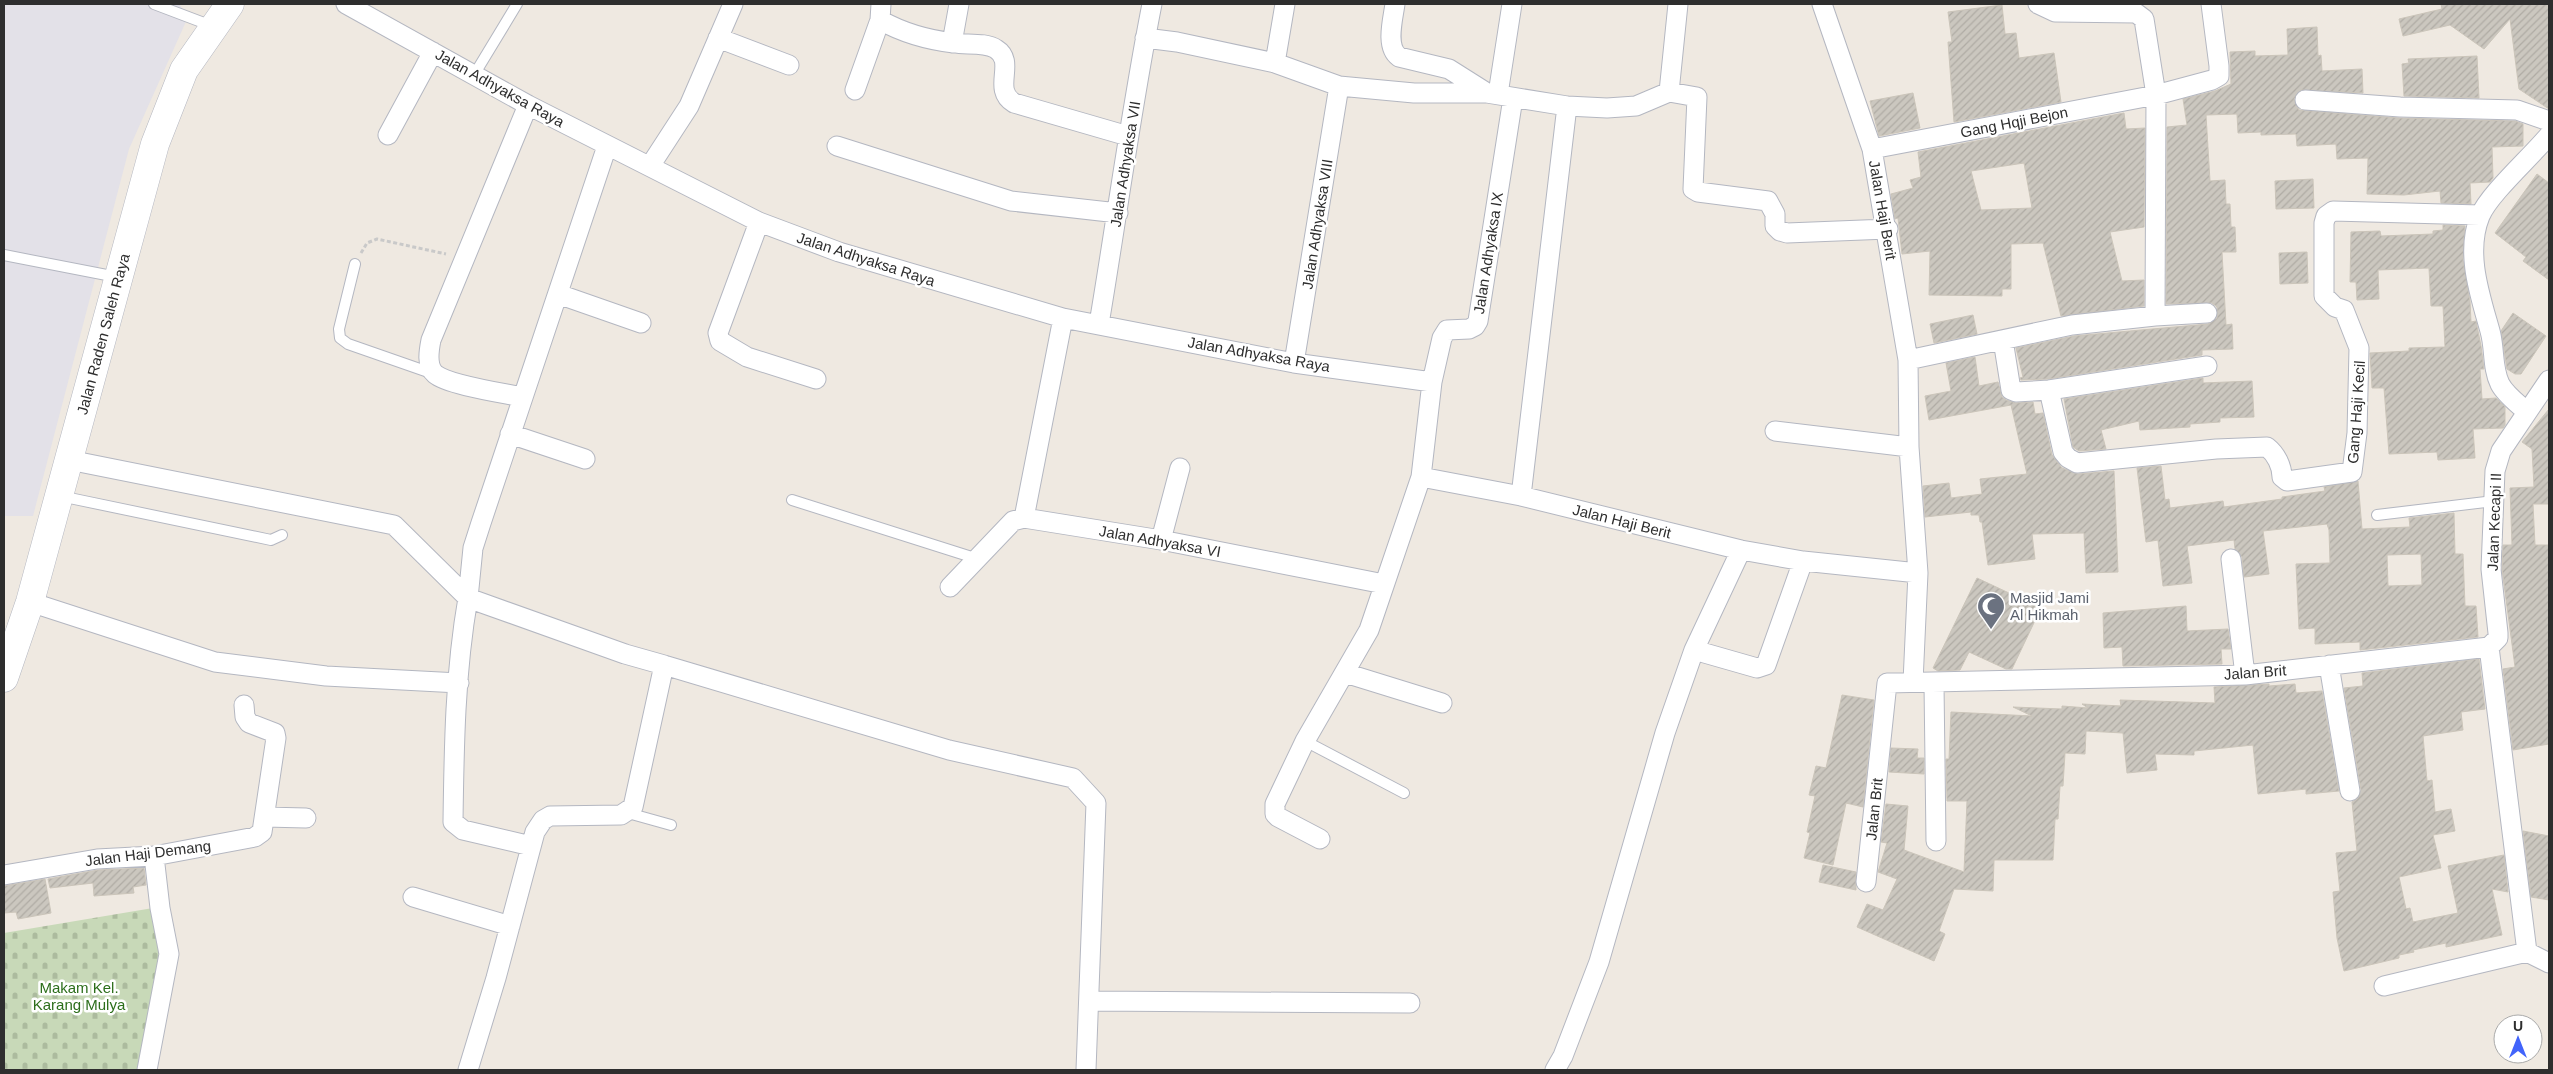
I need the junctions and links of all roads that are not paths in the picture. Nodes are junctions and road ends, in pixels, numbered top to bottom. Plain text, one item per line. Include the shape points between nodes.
1 (154, 4) edge
2 (230, 4) edge
3 (346, 4) edge
4 (517, 4) edge
5 (733, 4) edge
6 (959, 4) edge
7 (1152, 4) edge
8 (1285, 4) edge
9 (1395, 4) edge
10 (1512, 4) edge
11 (1678, 4) edge
12 (1822, 4) edge
13 (2038, 4) edge
14 (2211, 4) edge
15 (881, 12) edge
16 (213, 27) junction
17 (718, 38) junction
18 (1145, 38) junction
19 (952, 43) junction
20 (433, 52) junction
21 (1275, 63) junction
22 (789, 65) dead end
23 (474, 75) junction
24 (1339, 86) junction
25 (855, 90) dead end
26 (1670, 92) junction
27 (1499, 95) junction
28 (2156, 95) junction
29 (2305, 100) dead end
30 (528, 104) junction
31 (1566, 106) junction
32 (2549, 121) edge
33 (388, 135) dead end
34 (1128, 136) junction
35 (2547, 142) edge
36 (607, 146) junction
37 (838, 146) dead end
38 (1872, 149) junction
39 (650, 166) junction
40 (1118, 213) junction
41 (2480, 215) junction
42 (759, 222) junction
43 (1888, 229) junction
44 (4, 255) edge
45 (355, 264) road end
46 (118, 278) junction
47 (558, 294) junction
48 (2207, 313) dead end
49 (2155, 316) junction
50 (1063, 318) junction
51 (641, 322) dead end
52 (1099, 324) junction
53 (2003, 340) junction
54 (1908, 360) junction
55 (1294, 363) junction
56 (2207, 366) dead end
57 (435, 374) junction
58 (816, 378) dead end
59 (2549, 380) edge
60 (1432, 382) junction
61 (2049, 390) junction
62 (522, 397) junction
63 (2526, 411) junction
64 (1775, 431) dead end
65 (510, 434) junction
66 (1910, 446) junction
67 (585, 458) dead end
68 (69, 460) junction
69 (1180, 468) dead end
70 (1421, 477) junction
71 (59, 496) junction
72 (1521, 496) junction
73 (792, 500) dead end
74 (2494, 500) junction
75 (2377, 516) dead end
76 (1024, 518) junction
77 (282, 535) dead end
78 (1162, 540) junction
79 (1741, 550) junction
80 (978, 559) junction
81 (2231, 559) dead end
82 (1803, 561) junction
83 (1918, 573) junction
84 (1384, 584) junction
85 (950, 587) dead end
86 (468, 598) junction
87 (30, 602) junction
88 (2489, 647) junction
89 (1694, 650) junction
90 (664, 665) junction
91 (2330, 665) junction
92 (1346, 673) junction
93 (2245, 675) junction
94 (4, 678) edge
95 (1913, 682) junction
96 (459, 683) junction
97 (1934, 684) junction
98 (1442, 703) dead end
99 (244, 704) dead end
100 (1305, 741) junction
101 (2350, 791) dead end
102 (1404, 793) dead end
103 (628, 812) junction
104 (265, 817) junction
105 (306, 818) dead end
106 (671, 825) dead end
107 (1320, 839) dead end
108 (1936, 840) dead end
109 (531, 846) junction
110 (154, 856) junction
111 (4, 875) edge
112 (1866, 882) dead end
113 (413, 897) dead end
114 (510, 926) junction
115 (2527, 952) junction
116 (2549, 963) edge
117 (2384, 986) dead end
118 (1090, 1001) junction
119 (1410, 1003) dead end
120 (147, 1070) edge
121 (468, 1070) edge
122 (1086, 1070) edge
123 (1555, 1070) edge

1 - 16 lane
2 - 16 main road, Jalan Raden Saleh Raya
3 - 20 street, Jalan Adhyaksa Raya
4 - 23 lane
5 - 17 street
6 - 19 street
7 - 18 street, Jalan Adhyaksa VII
8 - 21 street
9 - 27 street via 1391,43 1394,54 1449,69
10 - 27 street
11 - 26 street
12 - 38 street, Jalan Haji Berit
13 - 28 street via 2055,12 2140,15 2144,19
14 - 28 street, Gang Hqji Bejon via 2219,76
15 - 19 street via 896,29
15 - 25 street
16 - 46 main road, Jalan Raden Saleh Raya via 184,70 155,144
17 - 22 street
17 - 39 street via 689,106
18 - 21 street
18 - 34 street, Jalan Adhyaksa VII
19 - 34 street via 993,47 1000,52 1006,70 1002,86 1008,99 1014,103
20 - 23 street, Jalan Adhyaksa Raya
20 - 33 street
21 - 24 street
23 - 30 street, Jalan Adhyaksa Raya
24 - 27 street via 1414,93
24 - 55 street, Jalan Adhyaksa VIII
26 - 31 street via 1636,106
26 - 43 street via 1697,97 1693,189 1768,201 1780,232
27 - 31 street
27 - 60 street, Jalan Adhyaksa IX via 1478,321 1468,329 1447,330 1442,338
28 - 38 street, Gang Hqji Bejon
28 - 49 street
29 - 32 street via 2517,110
30 - 36 street, Jalan Adhyaksa Raya
30 - 57 street via 431,340 430,366
31 - 72 street
34 - 40 street, Jalan Adhyaksa VII
35 - 41 street
36 - 39 street, Jalan Adhyaksa Raya
36 - 47 street
37 - 40 street via 1011,201
38 - 43 street, Jalan Haji Berit
39 - 42 street, Jalan Adhyaksa Raya
40 - 52 street, Jalan Adhyaksa VII
41 - 61 street, Gang Haji Kecil via 2333,211 2326,216 2324,296 2335,307 2344,310 2360,348 2352,472 2286,481 2267,447 2078,463 2068,458 2060,443
41 - 63 street via 2473,242 2474,252 2497,378
42 - 50 street, Jalan Adhyaksa Raya via 840,252
42 - 58 street via 718,333 720,341 747,357
43 - 54 street, Jalan Haji Berit
44 - 46 lane
45 - 57 lane via 339,329 340,338 348,344
46 - 68 main road, Jalan Raden Saleh Raya
47 - 51 street
47 - 62 street
48 - 49 street
49 - 53 street via 2072,326
50 - 52 street, Jalan Adhyaksa Raya
50 - 76 street
52 - 55 street, Jalan Adhyaksa Raya
53 - 54 street
53 - 61 street via 2011,390
54 - 66 street, Jalan Haji Berit
55 - 60 street, Jalan Adhyaksa Raya
56 - 61 street
57 - 62 street via 473,388
59 - 63 street, Jalan Kecapi II
60 - 70 street
62 - 65 street
63 - 74 street, Jalan Kecapi II via 2501,451 2495,471
64 - 66 street
65 - 67 street
65 - 86 street via 474,548
66 - 83 street, Jalan Haji Berit
68 - 71 main road, Jalan Raden Saleh Raya
68 - 86 street via 394,525
69 - 78 street
70 - 72 street, Jalan Haji Berit
70 - 84 street
71 - 77 lane via 263,539 271,540
71 - 87 main road, Jalan Raden Saleh Raya
72 - 79 street, Jalan Haji Berit
73 - 80 lane
74 - 75 lane
74 - 88 street, Jalan Kecapi II via 2491,569 2498,638
76 - 78 street, Jalan Adhyaksa VI
76 - 80 street via 1013,521
78 - 84 street, Jalan Adhyaksa VI
79 - 82 street, Jalan Haji Berit
79 - 89 street
80 - 85 street
81 - 93 street
82 - 83 street, Jalan Haji Berit
82 - 89 street via 1766,665 1757,668
83 - 95 street, Jalan Haji Berit
84 - 92 street via 1369,630
86 - 90 street
86 - 96 street
87 - 94 main road, Jalan Raden Saleh Raya
87 - 96 street via 215,662 326,676
88 - 91 street, Jalan Brit
88 - 115 street
89 - 123 street via 1665,732 1599,962
90 - 103 street via 635,801
90 - 118 street via 948,750 1073,778 1096,804
91 - 93 street, Jalan Brit
91 - 101 street
92 - 98 street
92 - 100 street
93 - 97 street, Jalan Brit
95 - 97 street, Jalan Brit
95 - 112 street, Jalan Brit via 1890,682 1887,685
96 - 109 street via 454,709 453,822 463,830
97 - 108 street
99 - 104 street, Jalan Haji Demang via 244,717 249,723 275,733 276,738
100 - 102 lane
100 - 107 street via 1275,804 1275,814
103 - 106 lane
103 - 109 street via 621,815 550,816 535,832
104 - 105 street
104 - 110 street, Jalan Haji Demang via 262,832 255,837
109 - 114 street
110 - 111 street, Jalan Haji Demang via 97,859
110 - 120 street via 169,954
113 - 114 street
114 - 121 street
115 - 116 street
115 - 117 street
118 - 119 street
118 - 122 street

